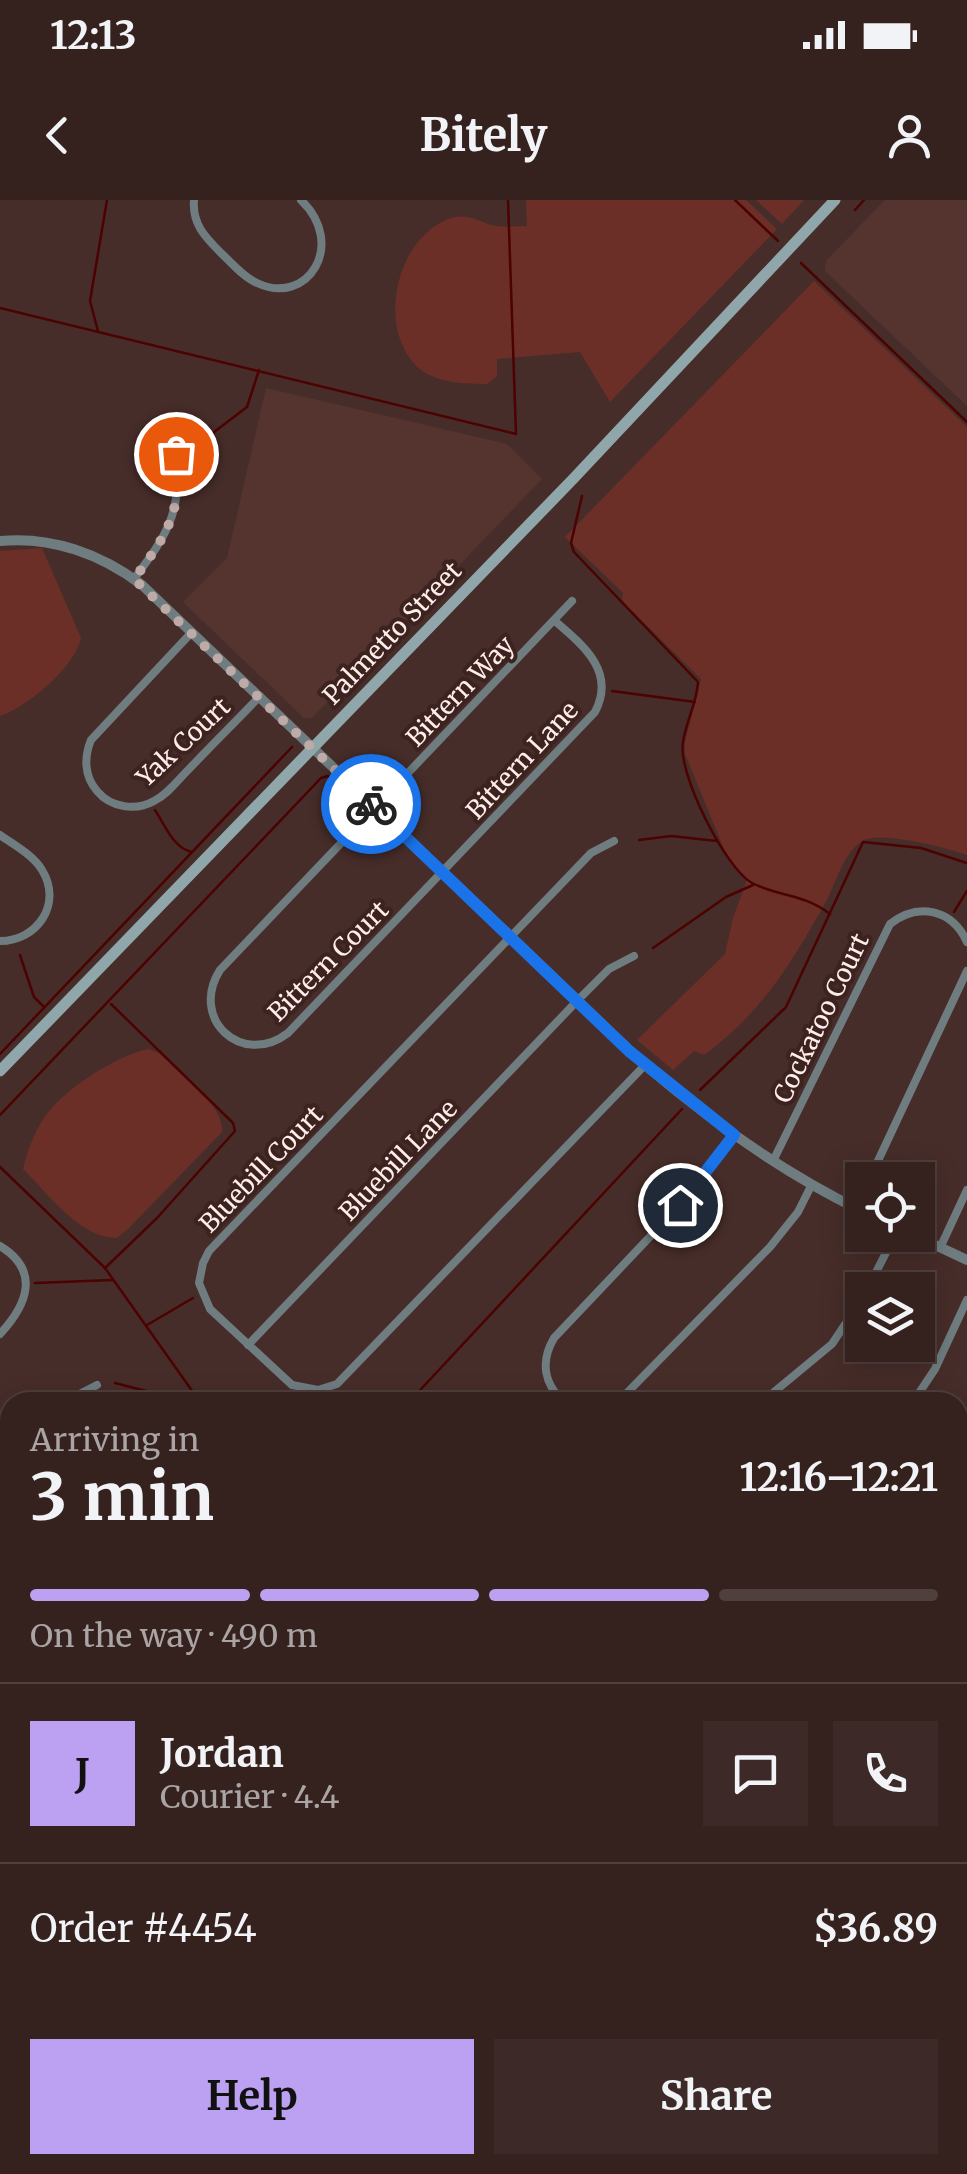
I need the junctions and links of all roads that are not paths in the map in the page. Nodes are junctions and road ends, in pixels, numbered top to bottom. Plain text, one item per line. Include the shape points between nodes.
1 (194, 200) edge
2 (301, 200) edge
3 (836, 200) edge
4 (176, 454) dead end
5 (0, 541) edge
6 (134, 579) junction
7 (572, 601) dead end
8 (555, 622) junction
9 (192, 632) junction
10 (260, 696) junction
11 (313, 748) junction
12 (375, 807) junction
13 (0, 835) edge
14 (614, 841) dead end
15 (443, 872) junction
16 (510, 937) junction
17 (0, 941) edge
18 (967, 942) edge
19 (634, 956) dead end
20 (967, 971) edge
21 (577, 1001) junction
22 (645, 1065) junction
23 (0, 1072) edge
24 (734, 1135) junction
25 (774, 1161) junction
26 (877, 1162) edge
27 (812, 1184) junction
28 (967, 1190) edge
29 (845, 1202) edge
30 (0, 1246) edge
31 (935, 1246) edge
32 (940, 1248) junction
33 (967, 1260) edge
34 (967, 1300) edge
35 (845, 1324) edge
36 (0, 1334) edge
37 (248, 1346) junction
38 (97, 1385) dead end
39 (83, 1392) edge
40 (555, 1392) edge
41 (628, 1392) edge
42 (774, 1392) edge
43 (919, 1392) edge

1 - 2 street via 196,223 208,240 247,278 282,288 308,276 322,252 320,226
3 - 11 main road, Palmetto Street
4 - 6 street via 179,492 172,520
5 - 6 street via 78,550
6 - 9 street
7 - 8 street, Bittern Way
8 - 12 street, Bittern Way
8 - 15 street, Bittern Lane via 598,666 598,707
9 - 10 street
9 - 10 street, Yak Court via 91,740 87,770 103,797 134,807 160,798
10 - 11 street
11 - 12 street
11 - 23 main road, Palmetto Street
12 - 15 street
12 - 15 street, Bittern Court via 216,976 212,1011 227,1035 258,1045 283,1037
13 - 17 street via 40,866 50,894 37,927
14 - 16 street, Bluebill Court via 590,853
15 - 16 street
16 - 21 street
16 - 37 street, Bluebill Court via 206,1257 200,1283 206,1303
18 - 25 street, Cockatoo Court via 953,921 935,912 914,911 890,924
19 - 21 street, Bluebill Lane via 609,969
20 - 26 street
21 - 22 street
21 - 37 street, Bluebill Lane
22 - 24 street
22 - 37 street, Bluebill Court via 343,1380 325,1389 298,1388
24 - 25 street
24 - 40 street via 680,1205 550,1344 546,1374
25 - 27 street
27 - 29 street
27 - 41 street via 770,1247
28 - 32 street
30 - 36 street via 20,1264 26,1288 19,1312
31 - 32 street
32 - 33 street
34 - 43 street
35 - 42 street via 832,1344
38 - 39 street

